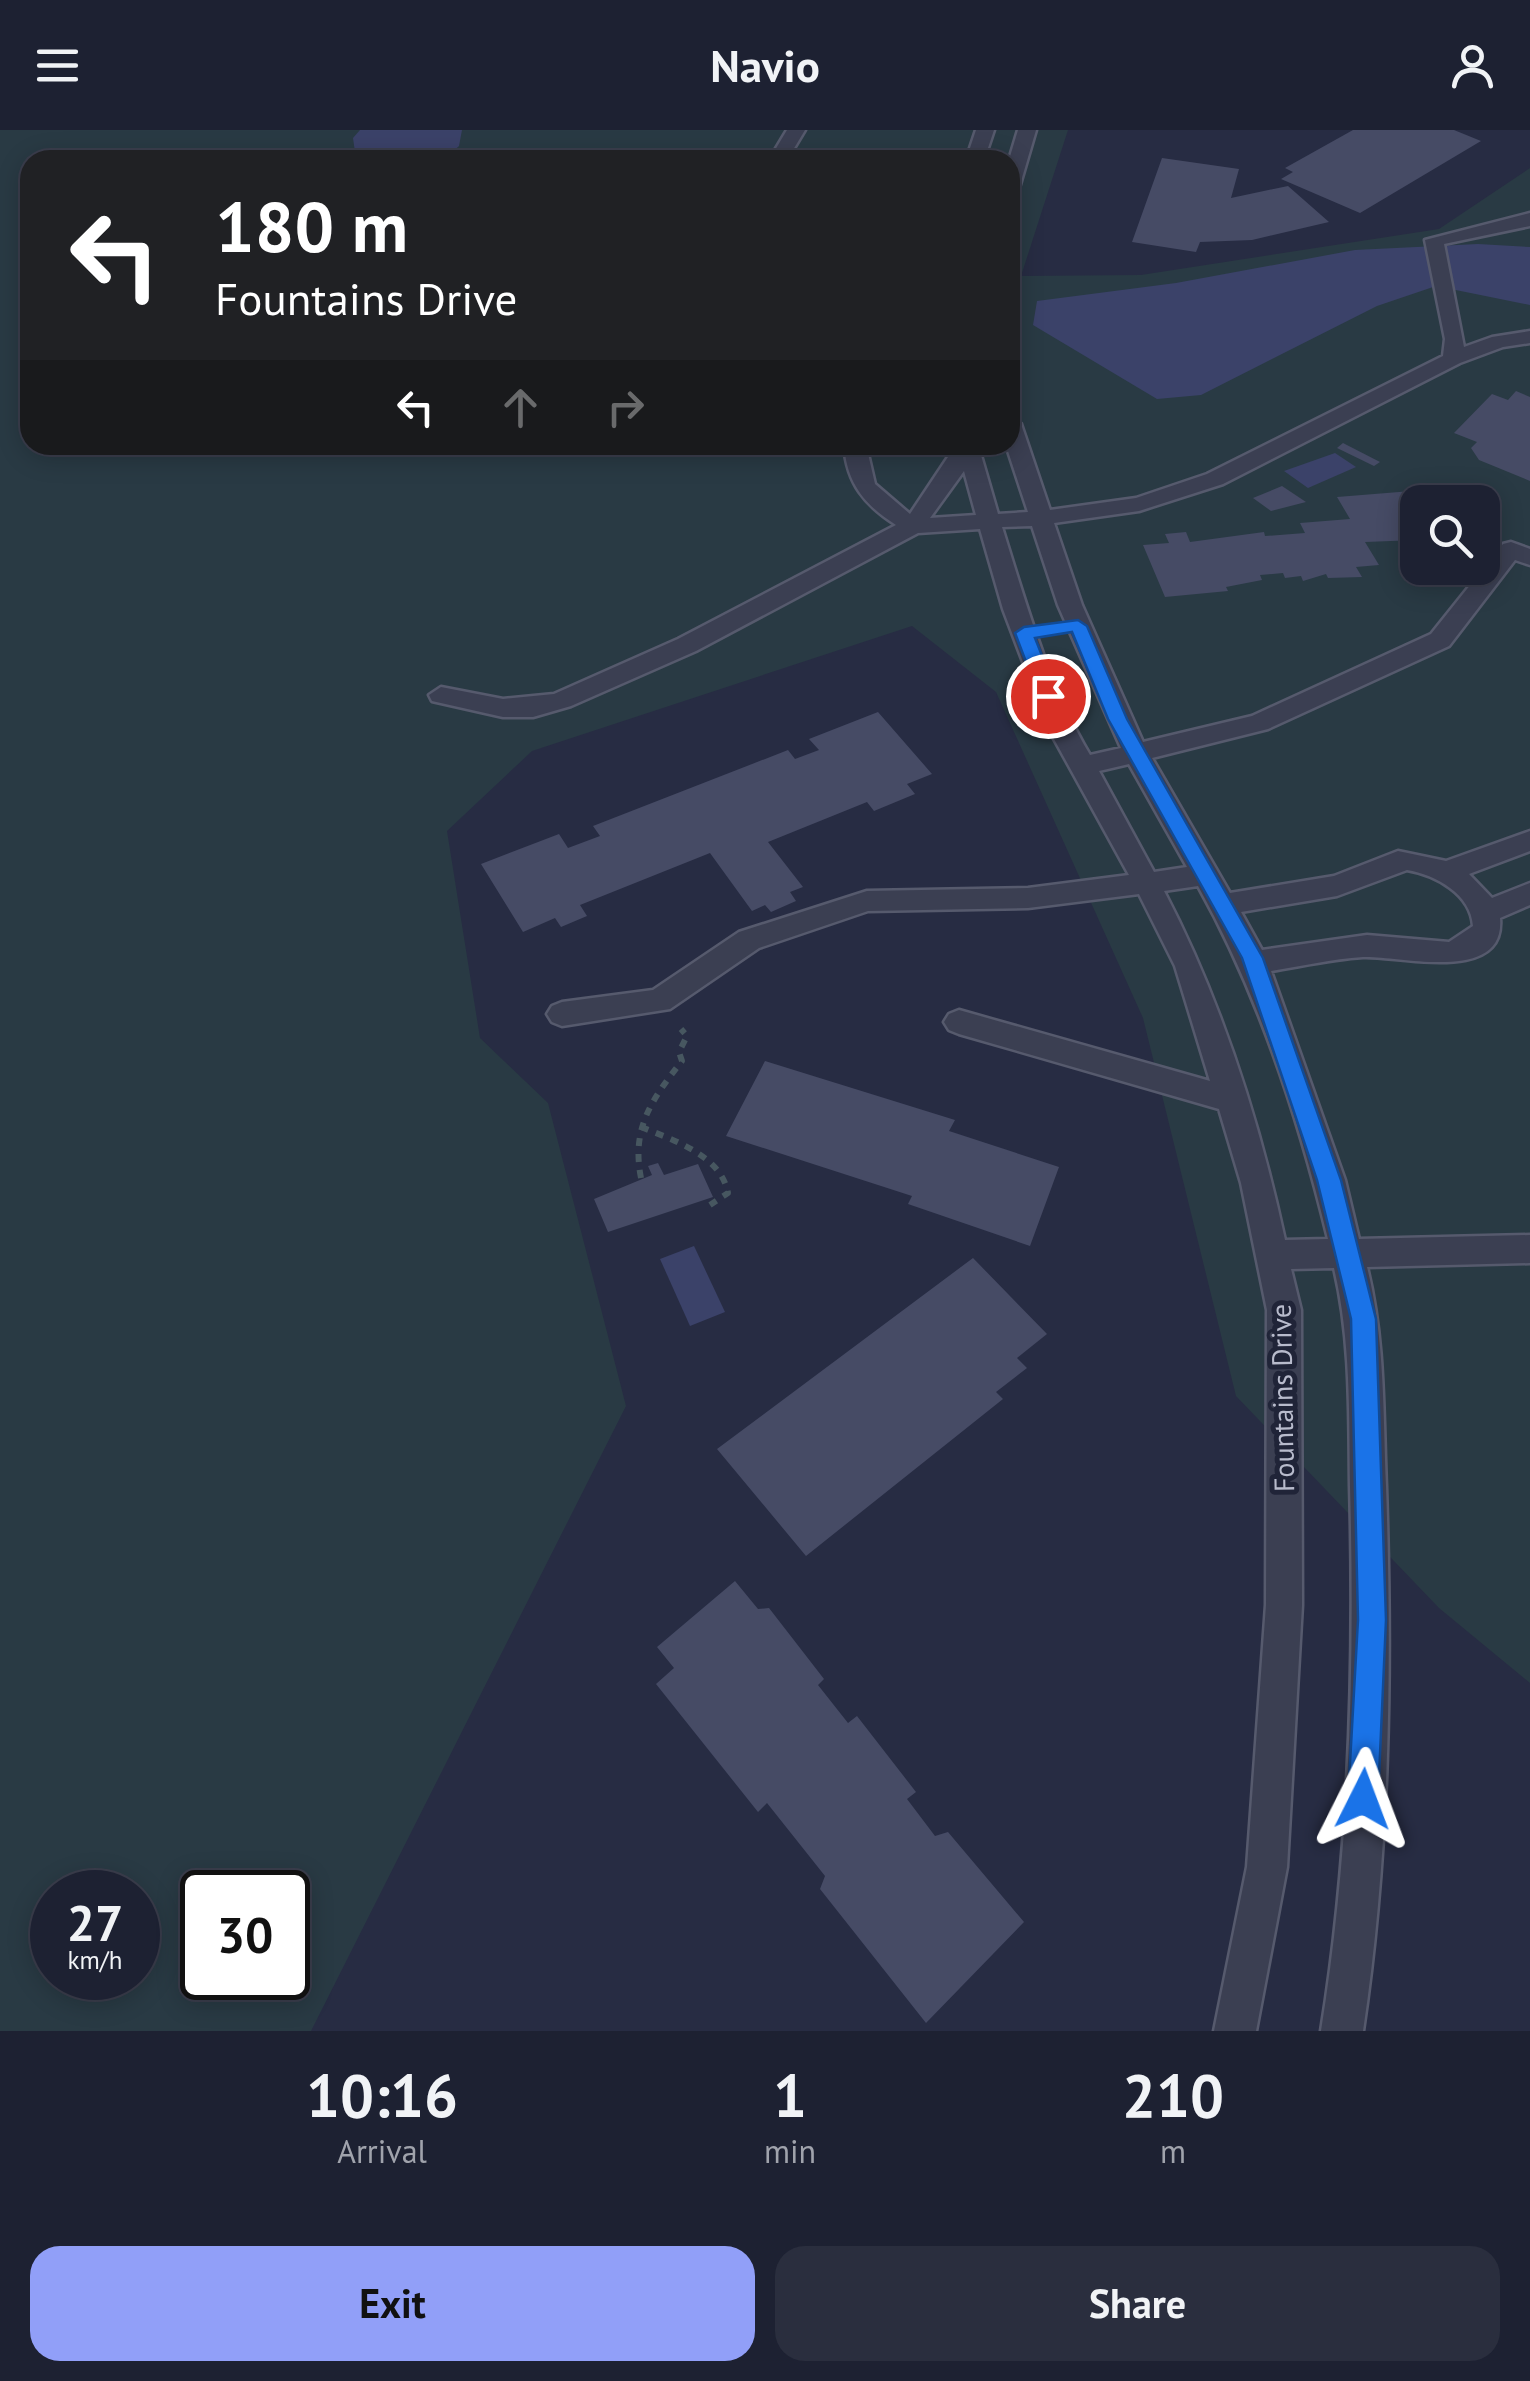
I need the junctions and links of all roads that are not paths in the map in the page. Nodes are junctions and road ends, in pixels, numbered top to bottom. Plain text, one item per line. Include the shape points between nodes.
1 (1530, 219) edge
2 (1530, 337) edge
3 (1452, 359) junction
4 (1020, 454) edge
5 (856, 455) edge
6 (962, 455) edge
7 (969, 455) edge
8 (1041, 518) junction
9 (990, 522) junction
10 (914, 526) junction
11 (1530, 558) edge
12 (1051, 629) junction
13 (441, 695) dead end
14 (1139, 754) junction
15 (1083, 766) junction
16 (1530, 841) edge
17 (1448, 870) junction
18 (1208, 874) junction
19 (1146, 882) junction
20 (1530, 893) edge
21 (1224, 904) junction
22 (1486, 913) junction
23 (1254, 962) junction
24 (562, 1014) dead end
25 (959, 1022) dead end
26 (1232, 1100) junction
27 (1530, 1248) edge
28 (1272, 1255) junction
29 (1348, 1255) junction
30 (1235, 2031) edge
31 (1342, 2031) edge

1 - 3 street via 1440,236 1432,245 1455,339
2 - 3 street
3 - 8 street via 1216,479 1139,504
4 - 8 street, Fountains Drive
5 - 10 street via 856,474 873,497
6 - 10 street
7 - 9 street, Fountains Drive
8 - 9 street
8 - 12 street, Fountains Drive
9 - 10 street
9 - 12 street, Fountains Drive
10 - 13 street via 688,645 562,700 503,708
11 - 14 street via 1510,549 1440,640 1259,723
12 - 14 street, Fountains Drive
12 - 15 street, Fountains Drive via 1061,728
14 - 15 street
14 - 18 street, Fountains Drive
15 - 19 street, Fountains Drive
16 - 17 street
17 - 21 street via 1391,862 1331,887
17 - 22 street via 1466,882
18 - 19 street
18 - 21 street, Fountains Drive
19 - 24 street via 1028,898 867,901 750,940 660,1001
19 - 26 street, Fountains Drive via 1188,966
20 - 22 street
21 - 23 street, Fountains Drive
22 - 23 street via 1484,929 1460,951 1380,946
23 - 29 street, Fountains Drive via 1325,1166
25 - 26 street
26 - 28 street, Fountains Drive
27 - 29 street
28 - 29 street
28 - 30 street, Fountains Drive via 1284,1310 1284,1604 1267,1867
29 - 31 street, Fountains Drive via 1363,1319 1372,1620 1356,1942

